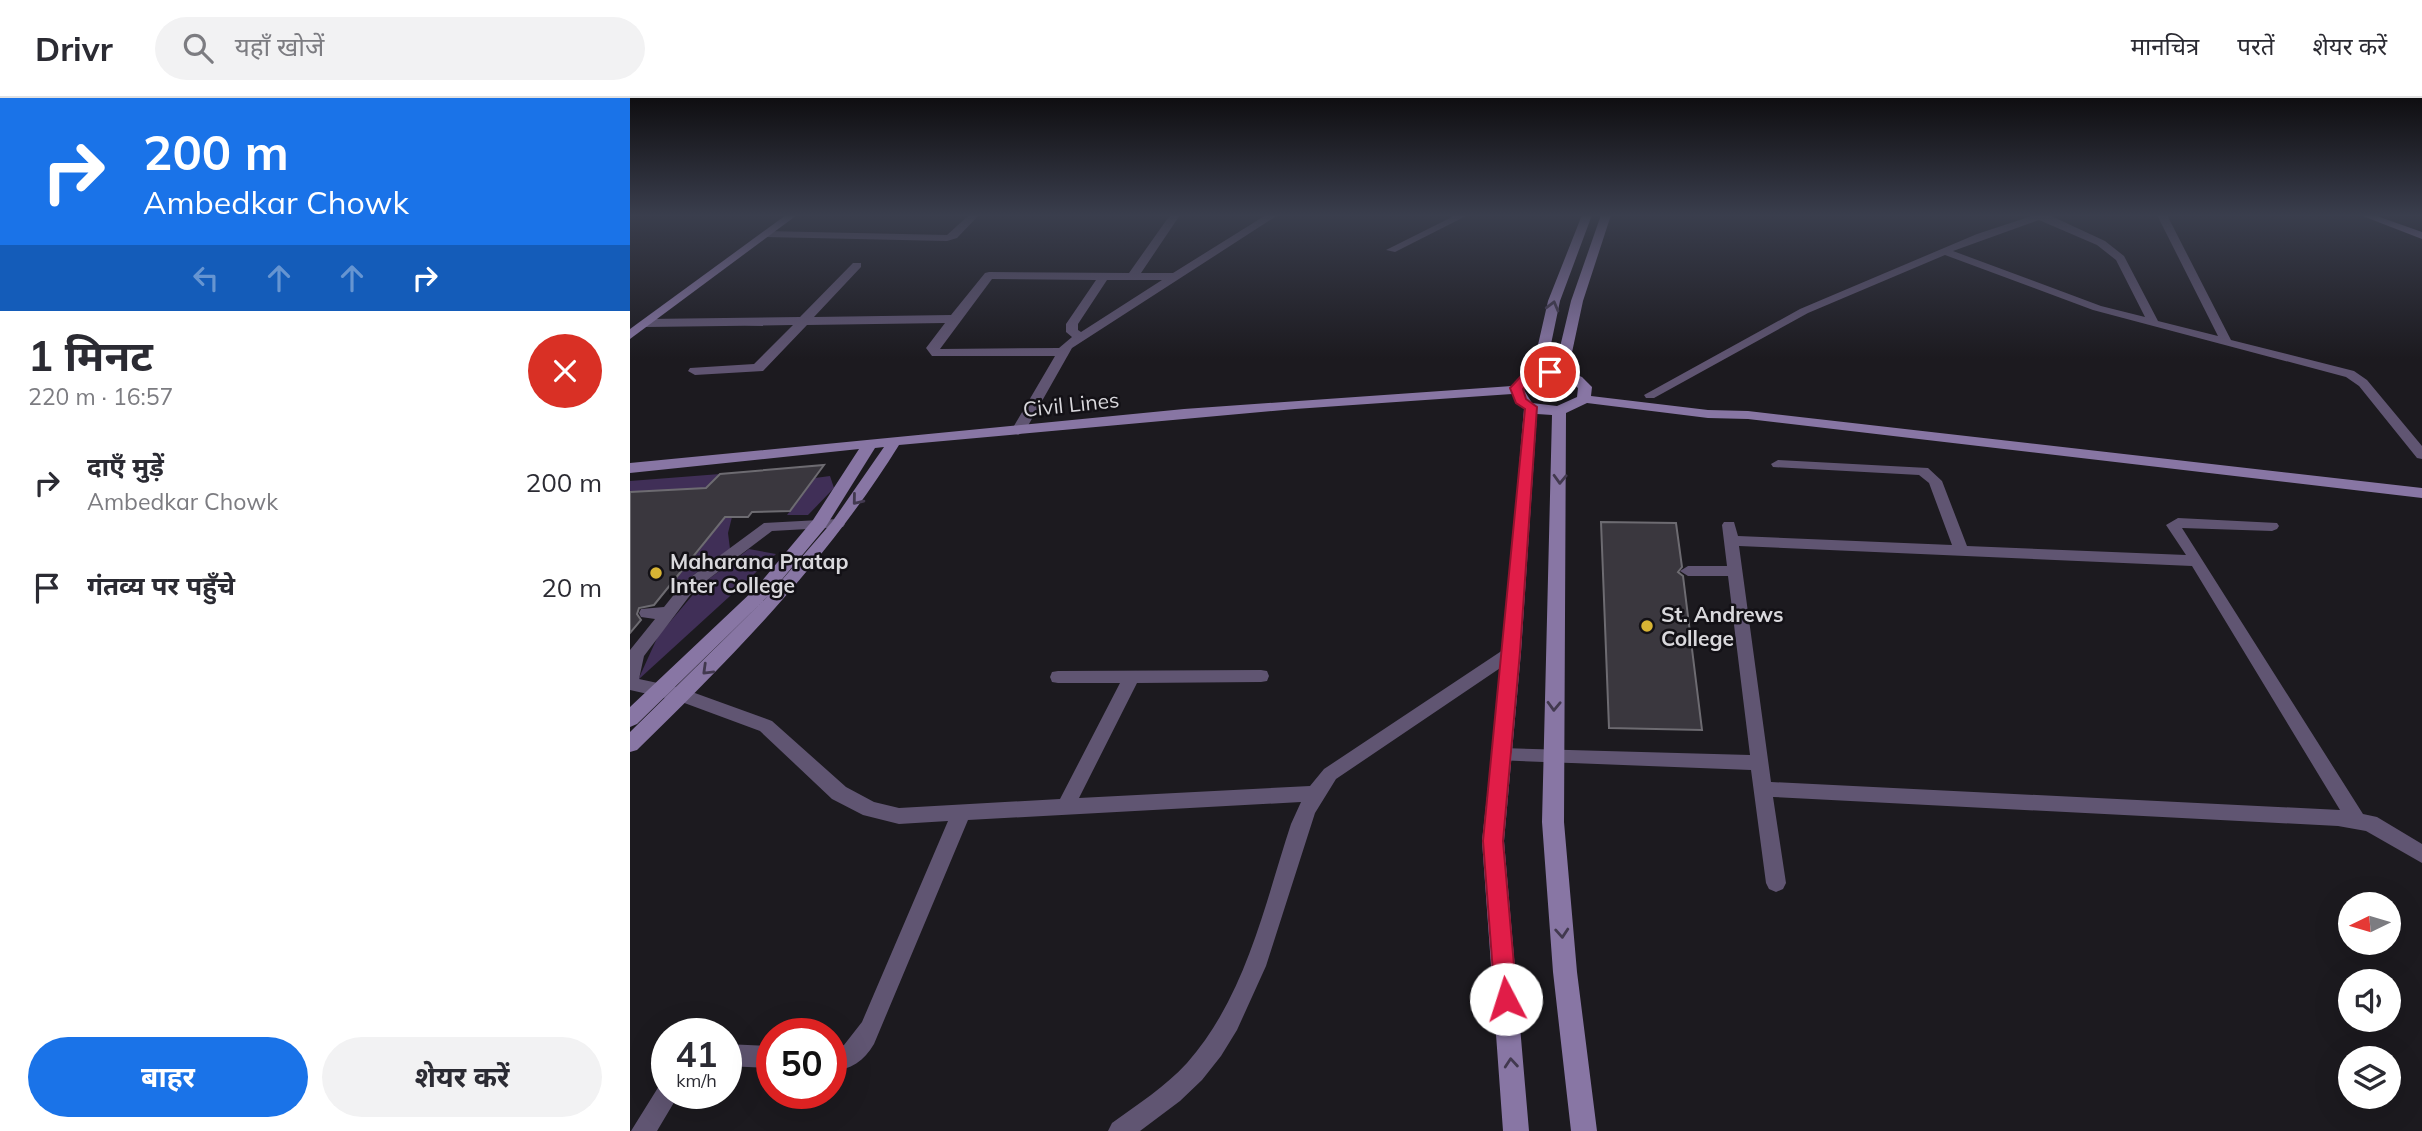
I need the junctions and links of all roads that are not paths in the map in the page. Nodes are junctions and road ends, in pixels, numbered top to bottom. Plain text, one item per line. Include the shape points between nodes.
1 (727, 263) edge
2 (1142, 263) edge
3 (1196, 263) edge
4 (1569, 263) edge
5 (1590, 263) edge
6 (1916, 263) edge
7 (1976, 263) edge
8 (2123, 263) edge
9 (2187, 263) edge
10 (856, 265) dead end
11 (1104, 276) junction
12 (1133, 276) junction
13 (1174, 277) junction
14 (956, 319) junction
15 (803, 321) junction
16 (646, 323) junction
17 (2154, 323) junction
18 (630, 335) edge
19 (1082, 337) junction
20 (2227, 342) junction
21 (1062, 352) junction
22 (695, 371) dead end
23 (1538, 373) junction
24 (1561, 373) junction
25 (1517, 390) junction
26 (1585, 393) junction
27 (1650, 395) junction
28 (1531, 407) junction
29 (1559, 411) junction
30 (1748, 415) junction
31 (1018, 431) junction
32 (894, 442) junction
33 (869, 445) junction
34 (2422, 455) edge
35 (1778, 464) dead end
36 (630, 468) edge
37 (2422, 493) edge
38 (819, 524) junction
39 (838, 524) junction
40 (2272, 526) dead end
41 (1961, 551) junction
42 (2197, 561) junction
43 (1688, 571) dead end
44 (1734, 571) junction
45 (647, 613) dead end
46 (668, 613) junction
47 (1512, 652) junction
48 (1261, 676) dead end
49 (1058, 677) dead end
50 (1132, 677) junction
51 (630, 682) edge
52 (661, 690) junction
53 (681, 695) junction
54 (630, 719) edge
55 (630, 744) edge
56 (1501, 755) junction
57 (1552, 757) junction
58 (1760, 763) junction
59 (1763, 789) junction
60 (1312, 794) junction
61 (1065, 808) junction
62 (961, 814) junction
63 (2357, 821) junction
64 (2422, 854) edge
65 (1776, 883) dead end
66 (847, 1056) edge
67 (657, 1109) edge
68 (643, 1131) edge
69 (1120, 1131) edge
70 (1517, 1131) edge
71 (1584, 1131) edge

1 - 16 main road
2 - 12 street
3 - 13 street
23 -> 4 main road via 1554,301
5 - 24 main road
6 - 27 lane via 1804,311
7 - 17 lane via 2069,299
8 - 17 lane
9 - 20 lane
10 - 15 street
11 - 12 street
11 - 14 street via 989,275
11 - 19 street via 1072,324 1072,331
12 - 13 street
13 - 19 street
14 - 15 street
14 - 21 street via 932,351
15 - 16 street
15 - 22 street via 758,368
16 - 18 main road
17 - 20 lane
19 - 21 street
20 - 34 lane via 2350,374 2363,383
21 - 31 street
23 - 24 main road
23 - 25 main road via 1520,382
24 - 26 main road via 1580,380
25 - 28 main road via 1521,401
25 - 31 main road, Civil Lines via 1366,398
26 - 27 main road
26 - 29 main road via 1578,404
26 - 30 main road via 1708,414
27 - 30 main road via 1715,404
28 - 29 main road
28 - 47 main road
29 -> 57 main road
30 - 37 main road
31 - 32 main road, Civil Lines
32 - 33 main road, Civil Lines
32 -> 39 main road via 868,487
33 - 36 main road, Civil Lines
33 - 38 main road
35 - 41 lane via 1923,471 1935,481
38 - 39 lane
38 - 46 lane via 769,526 689,586
38 - 52 main road via 762,592
39 -> 53 main road via 786,590
40 - 42 lane via 2174,525
41 - 42 lane
41 - 44 lane via 1730,533
42 - 63 lane
43 - 44 lane
44 - 58 lane
45 - 46 lane
46 - 51 lane via 636,654
47 - 56 main road
47 - 60 lane via 1330,774
48 - 50 lane
49 - 50 lane
50 - 61 lane
51 - 52 lane
52 - 53 lane
52 - 54 main road
53 - 55 main road
53 - 62 lane via 766,726 839,793 870,809 899,816
56 - 57 lane
70 -> 56 main road via 1493,841
57 - 58 lane
57 -> 71 main road via 1565,972
58 - 59 lane
59 - 63 lane
59 - 65 lane
60 - 61 lane
60 - 69 lane via 1241,1002 1211,1049 1173,1092
61 - 62 lane
62 - 66 lane via 864,1040
63 - 64 lane via 2370,823
67 - 68 lane

